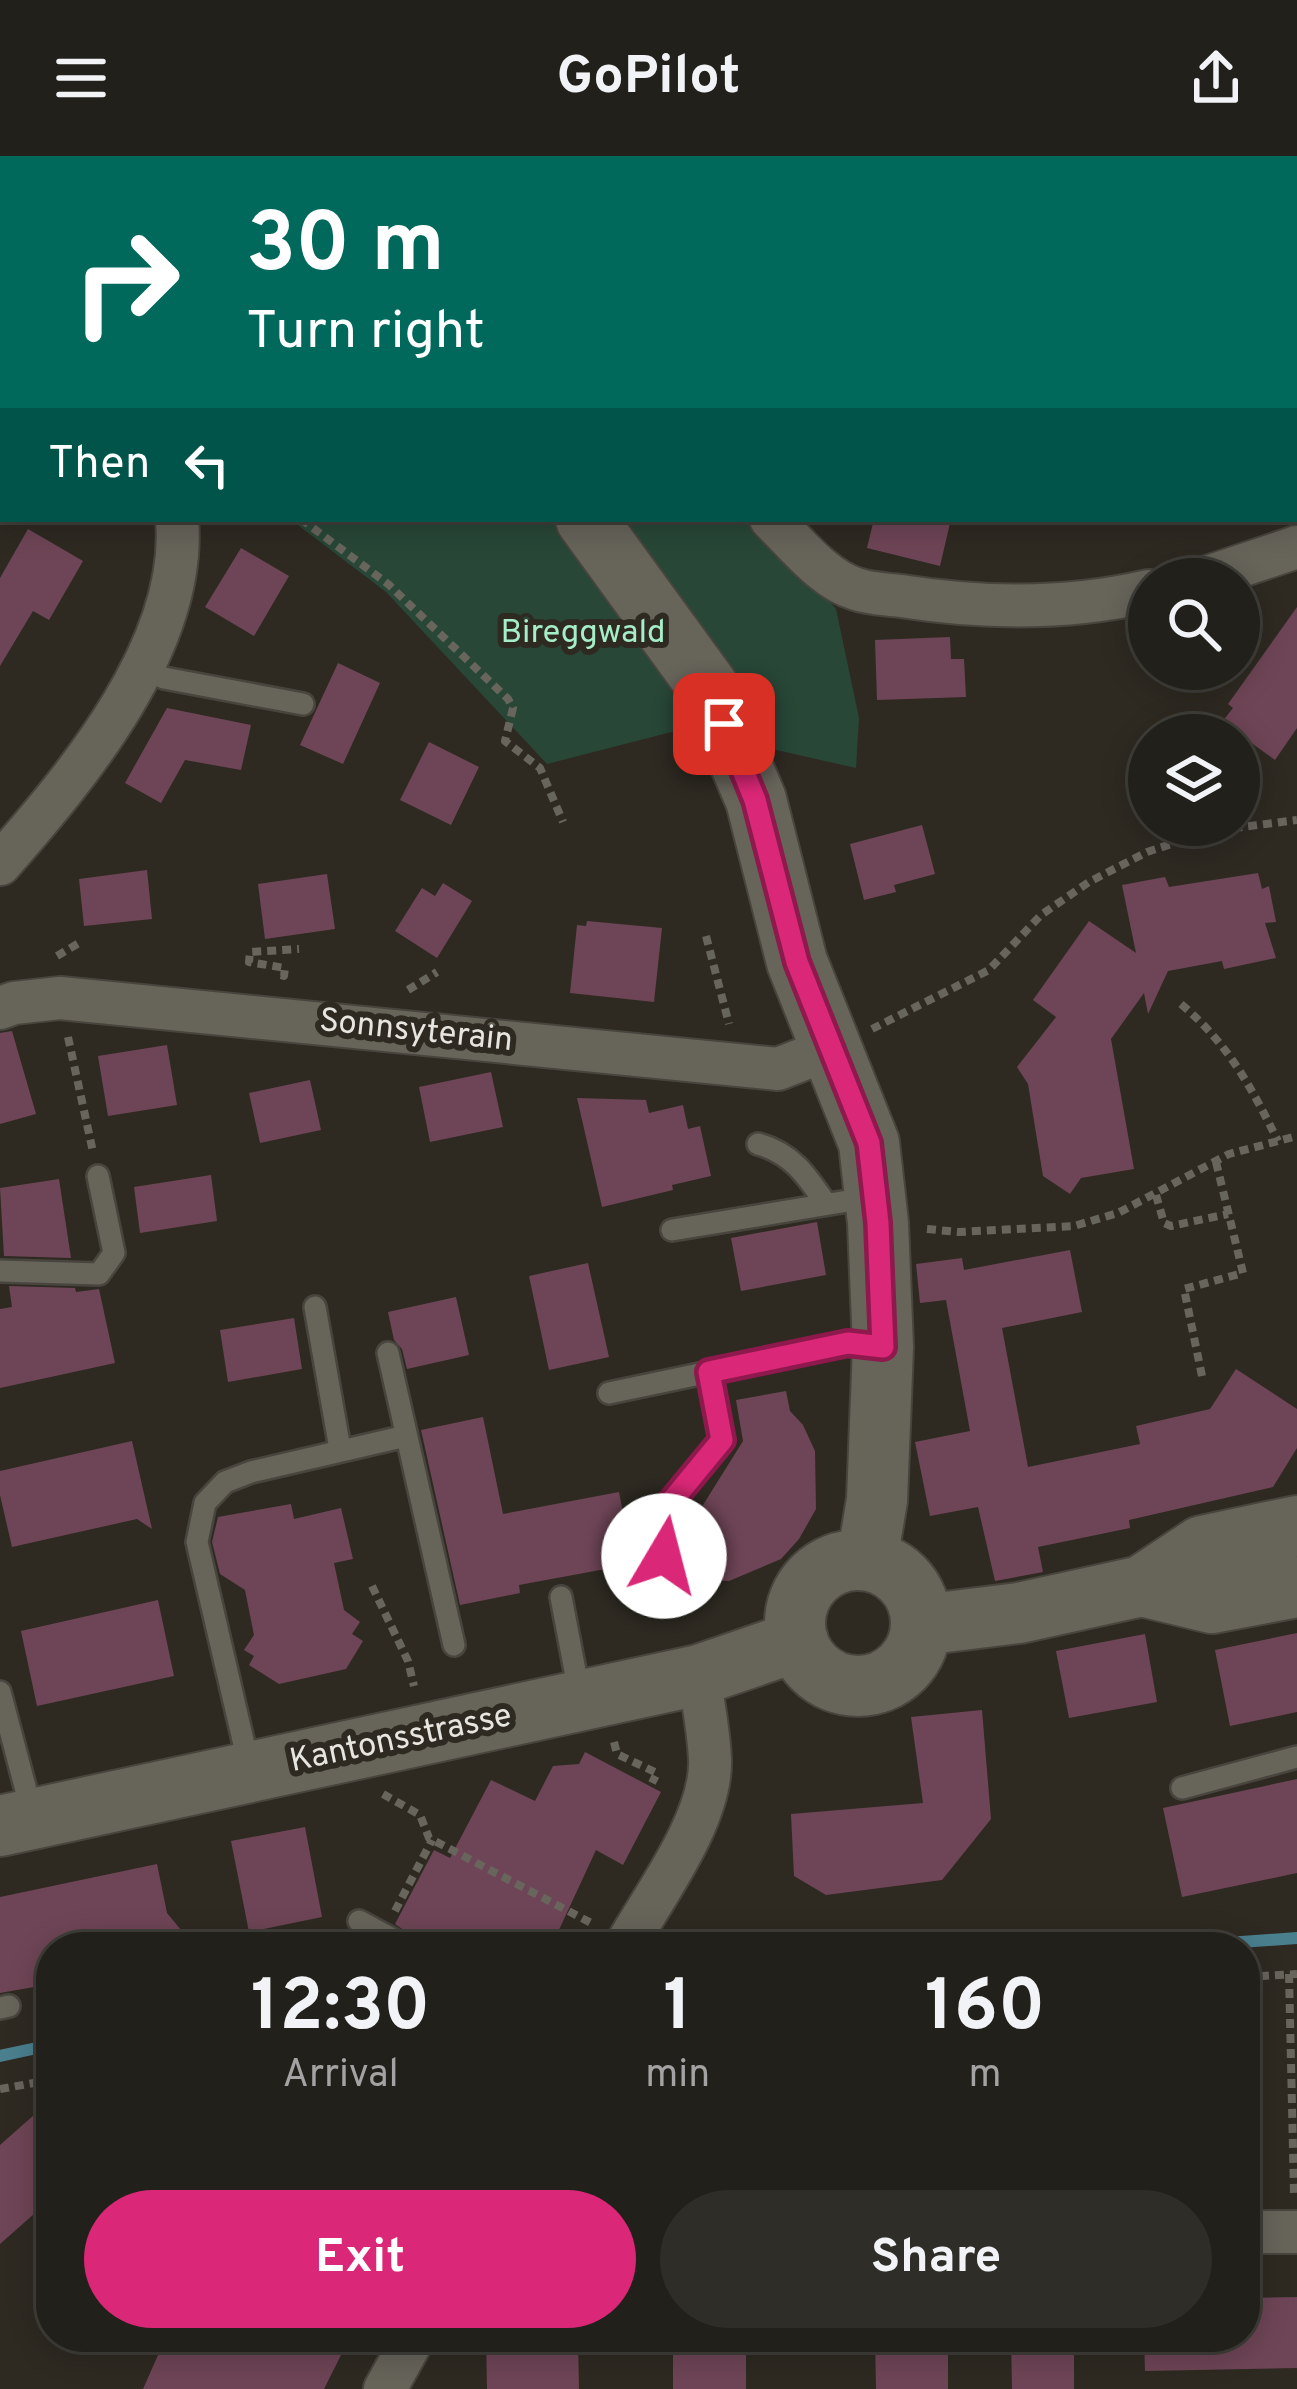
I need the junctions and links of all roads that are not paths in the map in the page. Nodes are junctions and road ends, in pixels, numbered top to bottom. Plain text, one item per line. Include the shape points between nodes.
1 (177, 522) edge
2 (588, 522) edge
3 (774, 522) edge
4 (1297, 547) edge
5 (1260, 559) edge
6 (1128, 596) edge
7 (142, 668) junction
8 (303, 704) dead end
9 (0, 864) edge
10 (0, 1008) edge
11 (844, 1042) junction
12 (758, 1144) dead end
13 (98, 1176) road end
14 (860, 1208) junction
15 (672, 1230) dead end
16 (0, 1271) edge
17 (315, 1307) dead end
18 (883, 1347) junction
19 (388, 1353) dead end
20 (709, 1372) junction
21 (609, 1393) dead end
22 (406, 1436) junction
23 (340, 1449) junction
24 (1297, 1526) edge
25 (867, 1560) junction
26 (1142, 1586) junction
27 (1297, 1587) edge
28 (670, 1594) dead end
29 (561, 1597) dead end
30 (921, 1624) junction
31 (797, 1641) junction
32 (454, 1645) dead end
33 (699, 1676) junction
34 (0, 1692) edge
35 (596, 1715) junction
36 (1297, 1757) edge
37 (251, 1772) junction
38 (1182, 1788) dead end
39 (16, 1822) edge
40 (359, 1921) dead end
41 (378, 1932) edge
42 (618, 1932) edge
43 (1296, 2220) edge
44 (1260, 2228) edge
45 (406, 2352) edge
46 (386, 2389) edge

1 - 7 street via 175,574
2 - 11 main road via 708,687 755,800 797,962
3 - 6 street via 853,589 1029,607
4 - 5 street
7 - 8 lane
7 - 9 street via 84,761
10 - 11 street, Sonnsyterain via 60,998 778,1069
11 - 14 main road via 869,1143
12 - 14 lane via 780,1150
13 - 16 lane via 114,1253 99,1274
14 - 15 lane
14 - 18 main road
17 - 23 lane
18 - 20 lane via 848,1343
18 - 25 main road
19 - 22 lane
20 - 21 lane
20 - 28 lane via 722,1440 657,1519
22 - 23 lane
22 - 32 lane
23 - 37 lane via 225,1482 199,1522 197,1542
24 - 26 main road via 1202,1546
25 - 30 main road via 912,1589
25 - 31 main road via 836,1564 810,1582 796,1610
26 - 27 main road via 1212,1603
26 - 30 main road
29 - 35 lane
30 - 31 main road via 903,1668 875,1684 828,1678
31 - 33 main road, Kantonsstrasse
33 - 35 main road, Kantonsstrasse
33 - 42 street via 706,1790 694,1825
34 - 39 lane
35 - 37 main road, Kantonsstrasse
36 - 38 lane
37 - 39 main road, Kantonsstrasse
40 - 41 lane
43 - 44 street
45 - 46 street

